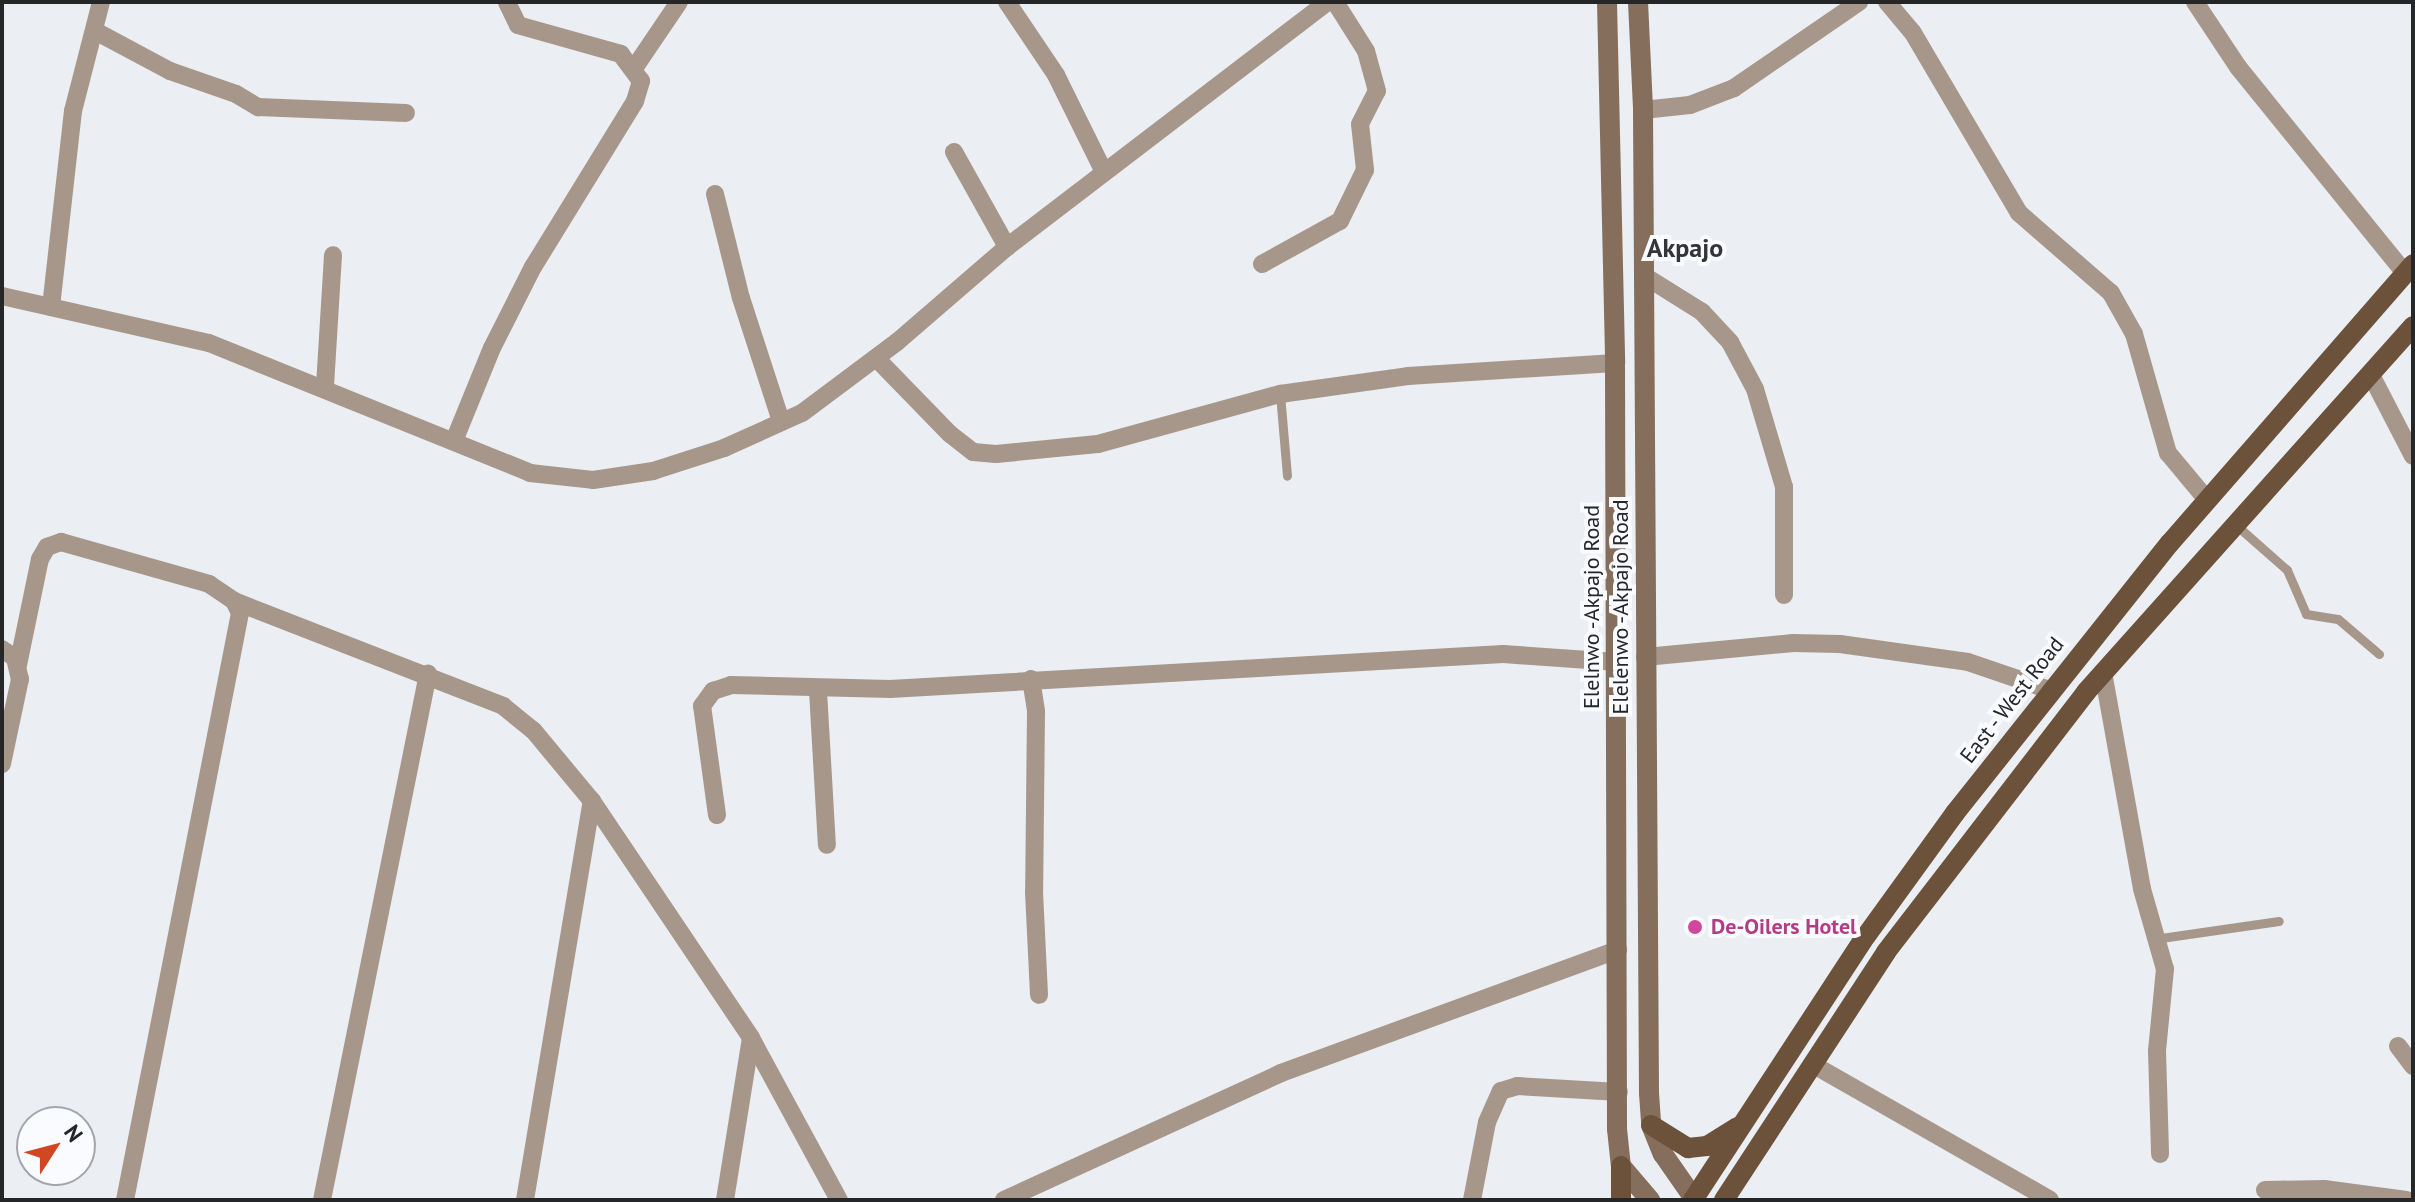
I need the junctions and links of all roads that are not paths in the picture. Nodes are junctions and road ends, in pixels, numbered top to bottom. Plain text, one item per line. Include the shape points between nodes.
1 (101, 2) edge
2 (507, 2) edge
3 (679, 2) edge
4 (1007, 2) edge
5 (1328, 2) edge
6 (1335, 2) edge
7 (1607, 2) edge
8 (1638, 2) edge
9 (1859, 2) edge
10 (1887, 2) edge
11 (2195, 2) edge
12 (97, 32) junction
13 (635, 67) junction
14 (1643, 110) junction
15 (406, 113) dead end
16 (954, 152) dead end
17 (1104, 172) junction
18 (715, 194) dead end
19 (1007, 247) junction
20 (333, 255) dead end
21 (1262, 264) dead end
22 (2409, 268) edge
23 (1643, 275) junction
24 (2, 296) edge
25 (51, 307) junction
26 (2413, 326) edge
27 (876, 358) junction
28 (1615, 363) junction
29 (2371, 375) junction
30 (325, 386) junction
31 (1280, 394) junction
32 (781, 421) junction
33 (454, 441) junction
34 (2413, 456) edge
35 (1287, 476) dead end
36 (2208, 501) junction
37 (2236, 525) junction
38 (1784, 595) dead end
39 (234, 601) junction
40 (2, 649) edge
41 (2379, 654) dead end
42 (1645, 657) junction
43 (1617, 662) junction
44 (18, 665) junction
45 (2103, 672) junction
46 (428, 674) junction
47 (1031, 679) junction
48 (2050, 690) junction
49 (818, 691) junction
50 (2, 764) edge
51 (592, 801) junction
52 (717, 815) dead end
53 (827, 845) dead end
54 (2279, 921) dead end
55 (2154, 939) junction
56 (1618, 950) junction
57 (1039, 995) dead end
58 (751, 1038) junction
59 (2398, 1046) dead end
60 (1812, 1064) junction
61 (2413, 1066) edge
62 (1619, 1092) junction
63 (1746, 1119) junction
64 (1651, 1125) junction
65 (2160, 1154) dead end
66 (1621, 1166) junction
67 (2265, 1190) dead end
68 (125, 1200) edge
69 (322, 1200) edge
70 (525, 1200) edge
71 (725, 1200) edge
72 (839, 1200) edge
73 (1004, 1200) edge
74 (1472, 1200) edge
75 (1621, 1200) edge
76 (1650, 1200) edge
77 (1694, 1200) edge
78 (1724, 1200) edge
79 (2050, 1200) edge
80 (2406, 1200) edge

1 - 12 street
2 - 13 street via 518,25 621,54
3 - 13 street
4 - 17 street via 1056,75
5 - 17 street
6 - 21 street via 1366,51 1377,91 1360,124 1365,170 1340,221
7 - 28 main road, Elelnwo -Akpajo Road
8 - 14 main road, Elelenwo -Akpajo Road
9 - 14 street via 1734,88 1690,105
10 - 36 street via 1913,33 2019,213 2111,293 2134,334 2168,453
11 - 22 street via 2238,67
12 - 15 street via 170,71 258,107
12 - 25 street via 73,111
13 - 33 street via 641,81 635,101 533,267
14 - 23 main road, Elelenwo -Akpajo Road
16 - 19 street
17 - 19 street
18 - 32 street via 741,298
19 - 27 street
20 - 30 street
22 - 36 main road, East - West Road
23 - 38 street via 1702,312 1730,342 1755,389 1784,487
23 - 42 main road, Elelenwo -Akpajo Road
24 - 25 street
25 - 30 street via 209,343
26 - 29 main road
27 - 31 street via 973,452 1098,444
27 - 32 street via 802,413
28 - 31 street via 1408,376
28 - 43 main road, Elelnwo -Akpajo Road
29 - 34 street
29 - 37 main road
30 - 33 street
31 - 35 lane
32 - 33 street via 724,448 653,471 593,480 530,473
36 - 48 main road, East - West Road
37 - 41 lane via 2281,562 2306,614 2338,619
37 - 45 main road
39 - 44 street via 209,584 61,542 47,547 40,559
39 - 46 street
39 - 68 street via 240,613
40 - 44 street
42 - 48 street via 1793,643 1840,644 1968,662
42 - 64 main road, Elelenwo -Akpajo Road
43 - 47 street via 1503,654
43 - 56 main road, Elelnwo -Akpajo Road
44 - 50 street
45 - 55 street
45 - 60 main road via 1886,952
46 - 51 street via 503,706 533,730
46 - 69 street
47 - 49 street
47 - 57 street via 1036,712
48 - 63 main road, East - West Road via 1866,936
49 - 52 street via 731,685 713,691 702,706 701,725
49 - 53 street
51 - 58 street
51 - 70 street
54 - 55 lane
55 - 65 street via 2165,969 2157,1051
56 - 62 main road, Elelnwo -Akpajo Road
56 - 73 street via 1281,1073
58 - 71 street
58 - 72 street
59 - 61 street
60 - 78 main road
60 - 79 street
62 - 66 main road, Elelnwo -Akpajo Road
62 - 74 street via 1517,1086 1501,1091 1487,1122
63 - 64 main road via 1707,1146 1688,1148
63 - 77 main road, East - West Road
64 - 77 main road, Elelenwo -Akpajo Road via 1663,1154
66 - 75 main road
66 - 76 main road
67 - 80 street via 2324,1189

